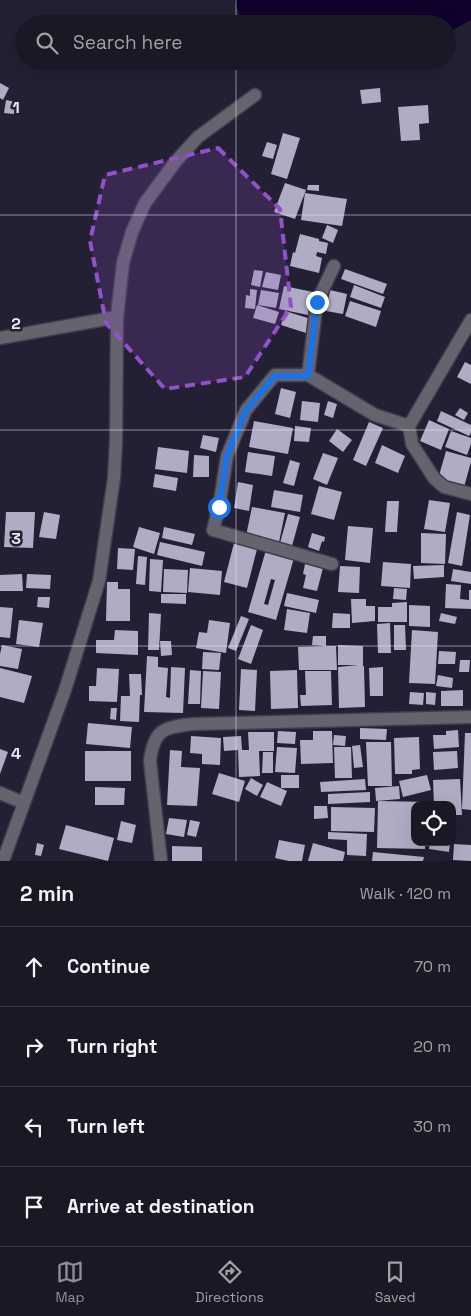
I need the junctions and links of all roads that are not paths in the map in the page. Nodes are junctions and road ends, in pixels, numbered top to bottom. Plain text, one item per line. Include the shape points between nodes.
1 (255, 95) dead end
2 (334, 266) dead end
3 (117, 317) junction
4 (471, 320) edge
5 (0, 338) edge
6 (308, 376) junction
7 (409, 426) junction
8 (471, 494) edge
9 (332, 564) dead end
10 (471, 717) edge
11 (0, 793) edge
12 (24, 803) junction
13 (3, 861) edge
14 (161, 861) edge

1 - 3 street via 198,137 145,203 123,263
2 - 6 street via 317,302
3 - 5 street
3 - 12 street via 114,478 99,580 65,690
4 - 7 street
6 - 7 street via 375,414
6 - 9 street via 275,376 246,410 227,456 212,530
7 - 8 street via 412,444 434,478 444,487
10 - 14 street via 194,724 161,731 155,738 150,761
11 - 12 street
12 - 13 street

